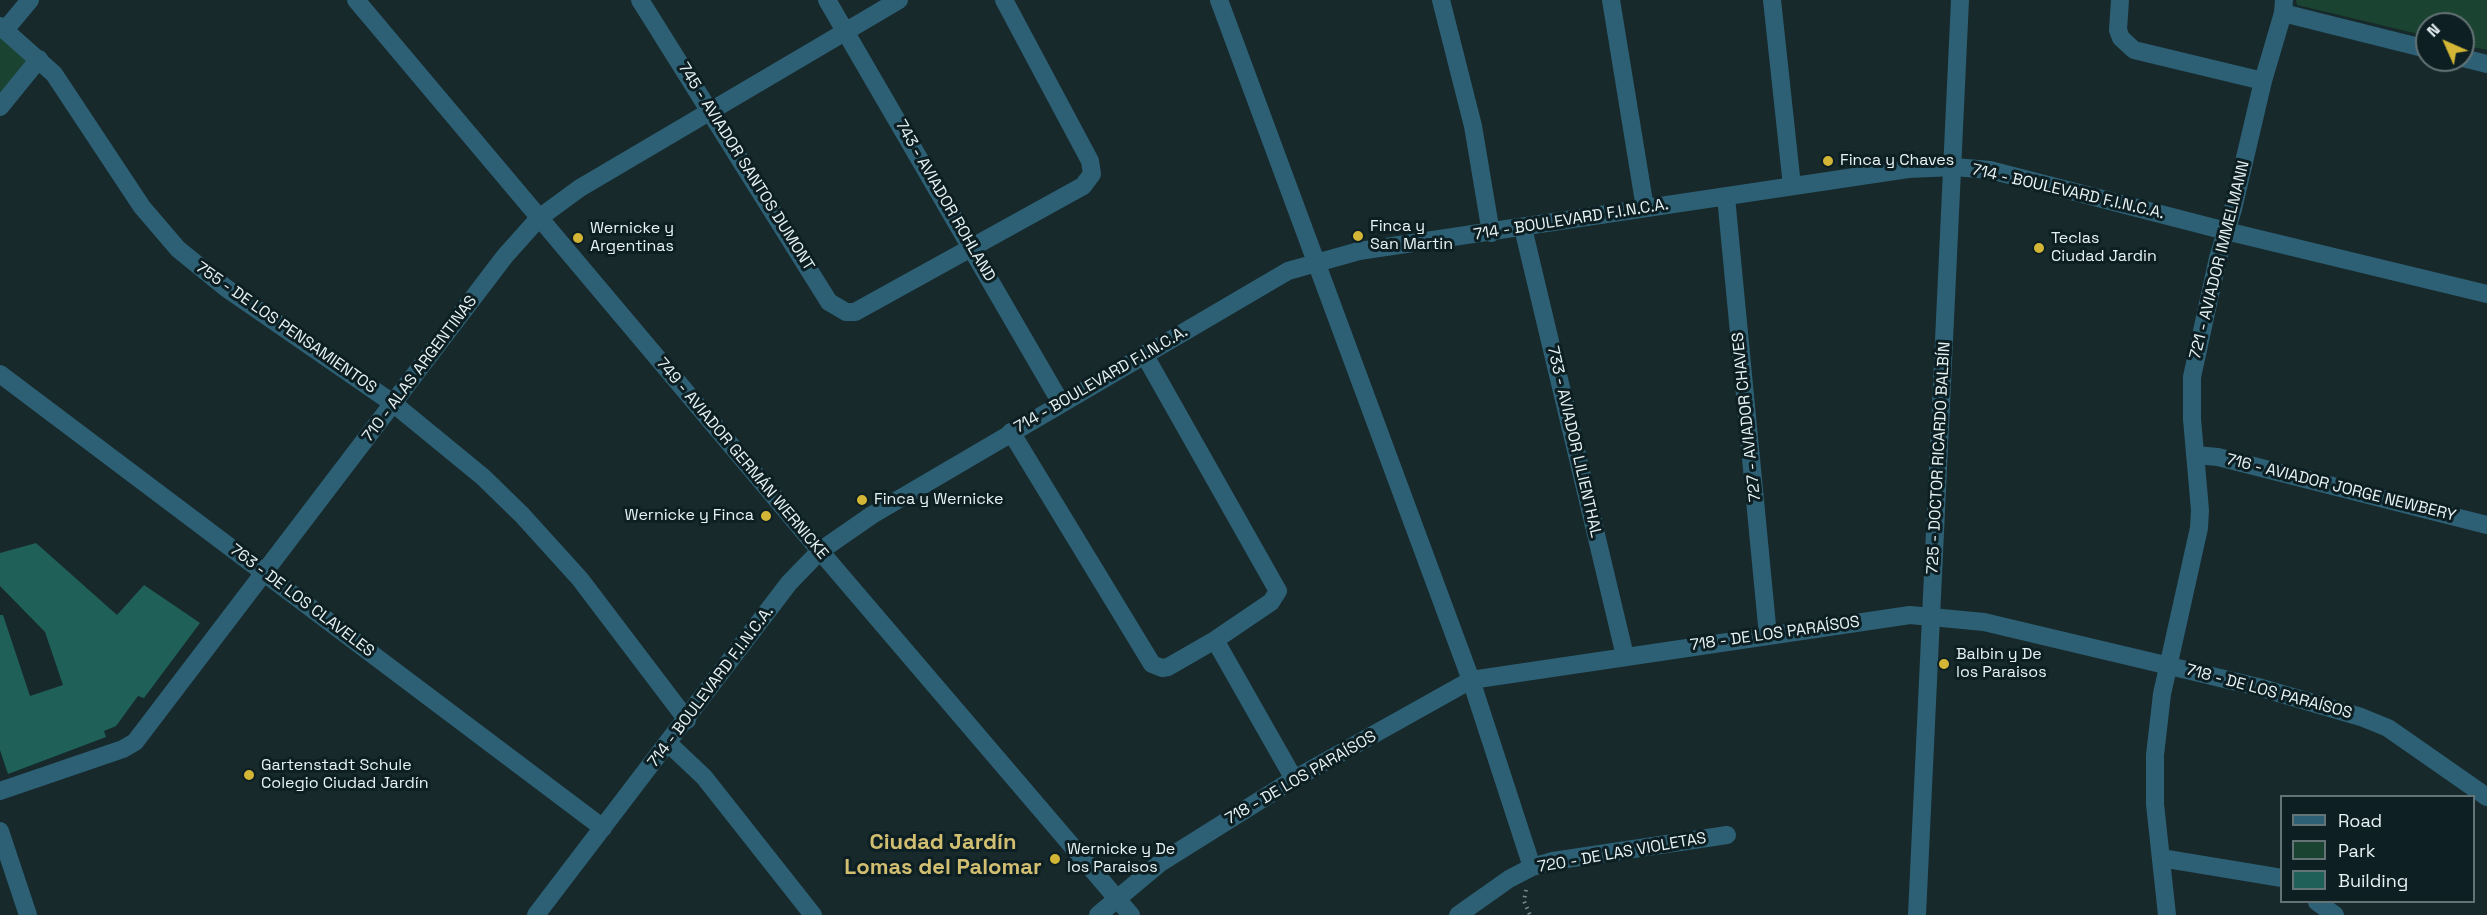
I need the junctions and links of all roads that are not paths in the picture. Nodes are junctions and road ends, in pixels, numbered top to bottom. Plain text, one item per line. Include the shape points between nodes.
1 (30, 0) edge
2 (357, 0) edge
3 (640, 0) edge
4 (827, 0) edge
5 (899, 0) edge
6 (1004, 0) edge
7 (1219, 0) edge
8 (1441, 0) edge
9 (1611, 0) edge
10 (1772, 0) edge
11 (1960, 0) edge
12 (2120, 0) edge
13 (2283, 7) edge
14 (2, 28) edge
15 (846, 31) junction
16 (2415, 46) edge
17 (39, 59) junction
18 (2263, 81) junction
19 (0, 107) edge
20 (712, 111) junction
21 (1954, 167) junction
22 (1792, 186) junction
23 (1725, 197) junction
24 (1645, 208) junction
25 (539, 218) junction
26 (1523, 228) junction
27 (2226, 231) junction
28 (1491, 233) junction
29 (973, 248) junction
30 (1316, 263) junction
31 (2487, 294) edge
32 (1144, 354) junction
33 (0, 374) edge
34 (1061, 403) junction
35 (394, 404) junction
36 (1011, 432) junction
37 (2195, 454) junction
38 (2487, 525) edge
39 (820, 551) junction
40 (264, 572) junction
41 (1931, 616) junction
42 (1768, 636) junction
43 (1215, 640) junction
44 (1625, 656) junction
45 (2169, 666) junction
46 (1472, 680) junction
47 (687, 720) junction
48 (669, 744) junction
49 (1294, 779) junction
50 (0, 792) edge
51 (2487, 797) edge
52 (603, 828) junction
53 (0, 831) edge
54 (1727, 835) dead end
55 (2161, 858) junction
56 (1532, 867) junction
57 (2280, 878) edge
58 (1116, 897) junction
59 (2318, 903) edge
60 (28, 915) edge
61 (536, 915) edge
62 (813, 915) edge
63 (1098, 915) edge
64 (1131, 915) edge
65 (1458, 915) edge
66 (1917, 915) edge
67 (2167, 915) edge
68 (2335, 915) edge

1 - 14 street
2 - 25 street, 749 - AVIADOR GERMÁN WERNICKE
3 - 20 street, 745 - AVIADOR SANTOS DUMONT
4 - 15 street, 743 - AVIADOR ROHLAND
5 - 15 street, 710 - ALAS ARGENTINAS
6 - 29 street via 1090,161 1092,174 1083,186
7 - 30 street
8 - 28 street via 1473,126
9 - 24 street
10 - 22 street
11 - 21 street, 725 - DOCTOR RICARDO BALBÍN
12 - 18 street via 2118,30 2134,50
13 - 16 street
13 - 18 street, 721 - AVIADOR IMMELMANN
14 - 17 street, 755 - DE LOS PENSAMIENTOS
15 - 20 street, 710 - ALAS ARGENTINAS
15 - 29 street, 743 - AVIADOR ROHLAND
17 - 19 street
17 - 35 street, 755 - DE LOS PENSAMIENTOS via 64,87 142,207 177,249 226,288
18 - 27 street, 721 - AVIADOR IMMELMANN
20 - 25 street, 710 - ALAS ARGENTINAS via 580,188
20 - 29 street, 745 - AVIADOR SANTOS DUMONT via 829,302 846,312 866,309
21 - 22 street, 714 - BOULEVARD F.I.N.C.A. via 1908,169
21 - 27 street, 714 - BOULEVARD F.I.N.C.A. via 1990,170
21 - 41 street, 725 - DOCTOR RICARDO BALBÍN
22 - 23 street, 714 - BOULEVARD F.I.N.C.A.
23 - 24 street, 714 - BOULEVARD F.I.N.C.A.
23 - 42 street, 727 - AVIADOR CHAVES
24 - 26 street, 714 - BOULEVARD F.I.N.C.A.
25 - 35 street, 710 - ALAS ARGENTINAS via 505,256
25 - 39 street, 749 - AVIADOR GERMÁN WERNICKE
26 - 28 street, 714 - BOULEVARD F.I.N.C.A.
26 - 44 street, 733 - AVIADOR LILIENTHAL
27 - 31 street, 714 - BOULEVARD F.I.N.C.A.
27 - 37 street, 721 - AVIADOR IMMELMANN via 2192,377
28 - 30 street, 714 - BOULEVARD F.I.N.C.A. via 1359,251
29 - 34 street, 743 - AVIADOR ROHLAND
30 - 32 street, 714 - BOULEVARD F.I.N.C.A. via 1288,271
30 - 46 street
32 - 34 street, 714 - BOULEVARD F.I.N.C.A.
32 - 43 street via 1276,587 1277,595 1271,602
33 - 40 street, 763 - DE LOS CLAVELES
34 - 36 street, 714 - BOULEVARD F.I.N.C.A.
35 - 40 street, 710 - ALAS ARGENTINAS
35 - 47 street, 755 - DE LOS PENSAMIENTOS via 483,477 536,530 580,579
36 - 39 street, 714 - BOULEVARD F.I.N.C.A. via 872,515
36 - 43 street via 1149,660 1156,667 1168,667
37 - 38 street, 716 - AVIADOR JORGE NEWBERY
37 - 45 street, 721 - AVIADOR IMMELMANN via 2199,528
39 - 47 street, 714 - BOULEVARD F.I.N.C.A. via 789,583
39 - 58 street, 749 - AVIADOR GERMÁN WERNICKE
40 - 50 street, 710 - ALAS ARGENTINAS via 135,742
40 - 52 street, 763 - DE LOS CLAVELES
41 - 42 street, 718 - DE LOS PARAÍSOS via 1885,618
41 - 45 street, 718 - DE LOS PARAÍSOS via 1984,622
41 - 66 street, 725 - DOCTOR RICARDO BALBÍN
42 - 44 street, 718 - DE LOS PARAÍSOS
43 - 49 street
44 - 46 street, 718 - DE LOS PARAÍSOS
45 - 51 street, 718 - DE LOS PARAÍSOS via 2258,687 2388,728
45 - 55 street, 721 - AVIADOR IMMELMANN via 2155,755
46 - 49 street, 718 - DE LOS PARAÍSOS
46 - 56 street
47 - 48 street, 714 - BOULEVARD F.I.N.C.A.
48 - 52 street, 714 - BOULEVARD F.I.N.C.A.
48 - 62 street via 704,777
49 - 58 street, 718 - DE LOS PARAÍSOS via 1160,863
52 - 61 street, 714 - BOULEVARD F.I.N.C.A.
53 - 60 street
54 - 56 street, 720 - DE LAS VIOLETAS
55 - 57 street
55 - 67 street, 721 - AVIADOR IMMELMANN
56 - 65 street, 720 - DE LAS VIOLETAS
58 - 63 street, 718 - DE LOS PARAÍSOS
58 - 64 street, 749 - AVIADOR GERMÁN WERNICKE
59 - 68 street

